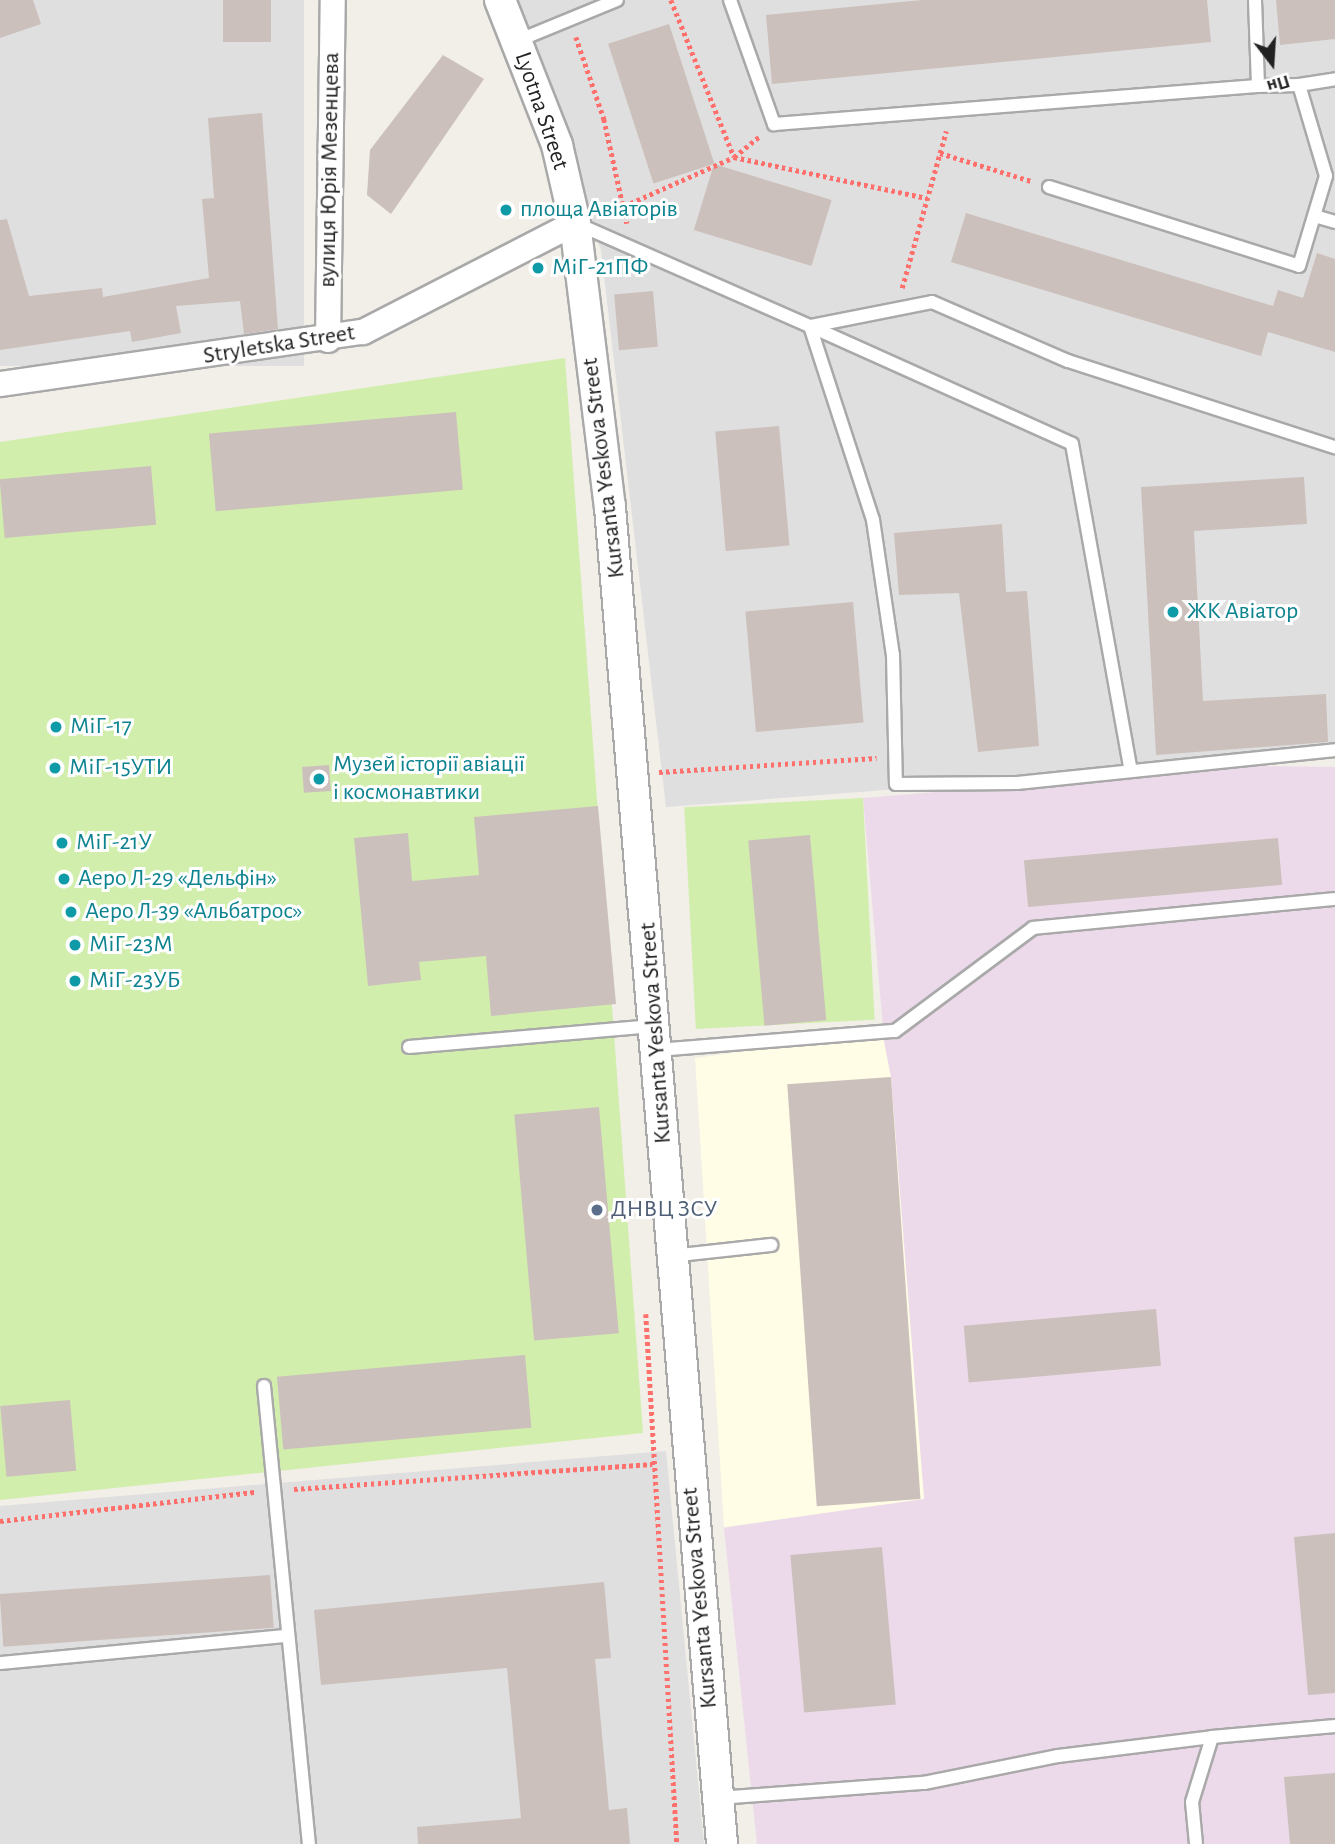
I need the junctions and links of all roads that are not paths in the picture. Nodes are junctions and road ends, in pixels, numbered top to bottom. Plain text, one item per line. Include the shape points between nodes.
1 (333, 0) edge
2 (500, 0) edge
3 (617, 0) edge
4 (730, 0) edge
5 (1255, 0) edge
6 (517, 41) junction
7 (1335, 79) edge
8 (1299, 85) junction
9 (1258, 86) junction
10 (1049, 187) road end
11 (1318, 217) junction
12 (1335, 222) edge
13 (575, 223) junction
14 (810, 326) junction
15 (328, 341) junction
16 (0, 384) edge
17 (1335, 447) edge
18 (1335, 750) edge
19 (1131, 771) junction
20 (1335, 899) edge
21 (657, 1038) junction
22 (409, 1047) dead end
23 (771, 1245) dead end
24 (670, 1256) junction
25 (264, 1386) dead end
26 (287, 1636) junction
27 (0, 1663) edge
28 (1335, 1726) edge
29 (1212, 1737) junction
30 (718, 1798) junction
31 (309, 1844) edge
32 (722, 1844) edge
33 (1196, 1844) edge

1 - 15 street, вулиця Юрія Мезенцева
2 - 6 street, Lyotna Street
3 - 6 lane
4 - 9 lane via 774,124
5 - 9 lane
6 - 13 street, Lyotna Street via 557,145
7 - 8 lane
8 - 9 lane
8 - 11 lane via 1326,176
10 - 11 lane via 1299,266
11 - 12 lane
13 - 14 lane
13 - 15 street, Stryletska Street via 363,332
13 - 21 street, Kursanta Yeskova Street via 637,774
14 - 17 lane via 932,302 1069,361
14 - 19 lane via 1072,444
14 - 19 lane via 873,520 899,757 896,784 1017,783
15 - 16 street, Stryletska Street
18 - 19 lane
20 - 21 lane via 1033,928 895,1031
21 - 22 lane
21 - 24 street, Kursanta Yeskova Street
23 - 24 lane
24 - 30 street, Kursanta Yeskova Street
25 - 26 lane
26 - 27 lane
26 - 31 lane
28 - 29 lane
29 - 30 lane via 1058,1756 924,1783
29 - 33 lane via 1192,1802
30 - 32 street, Kursanta Yeskova Street

